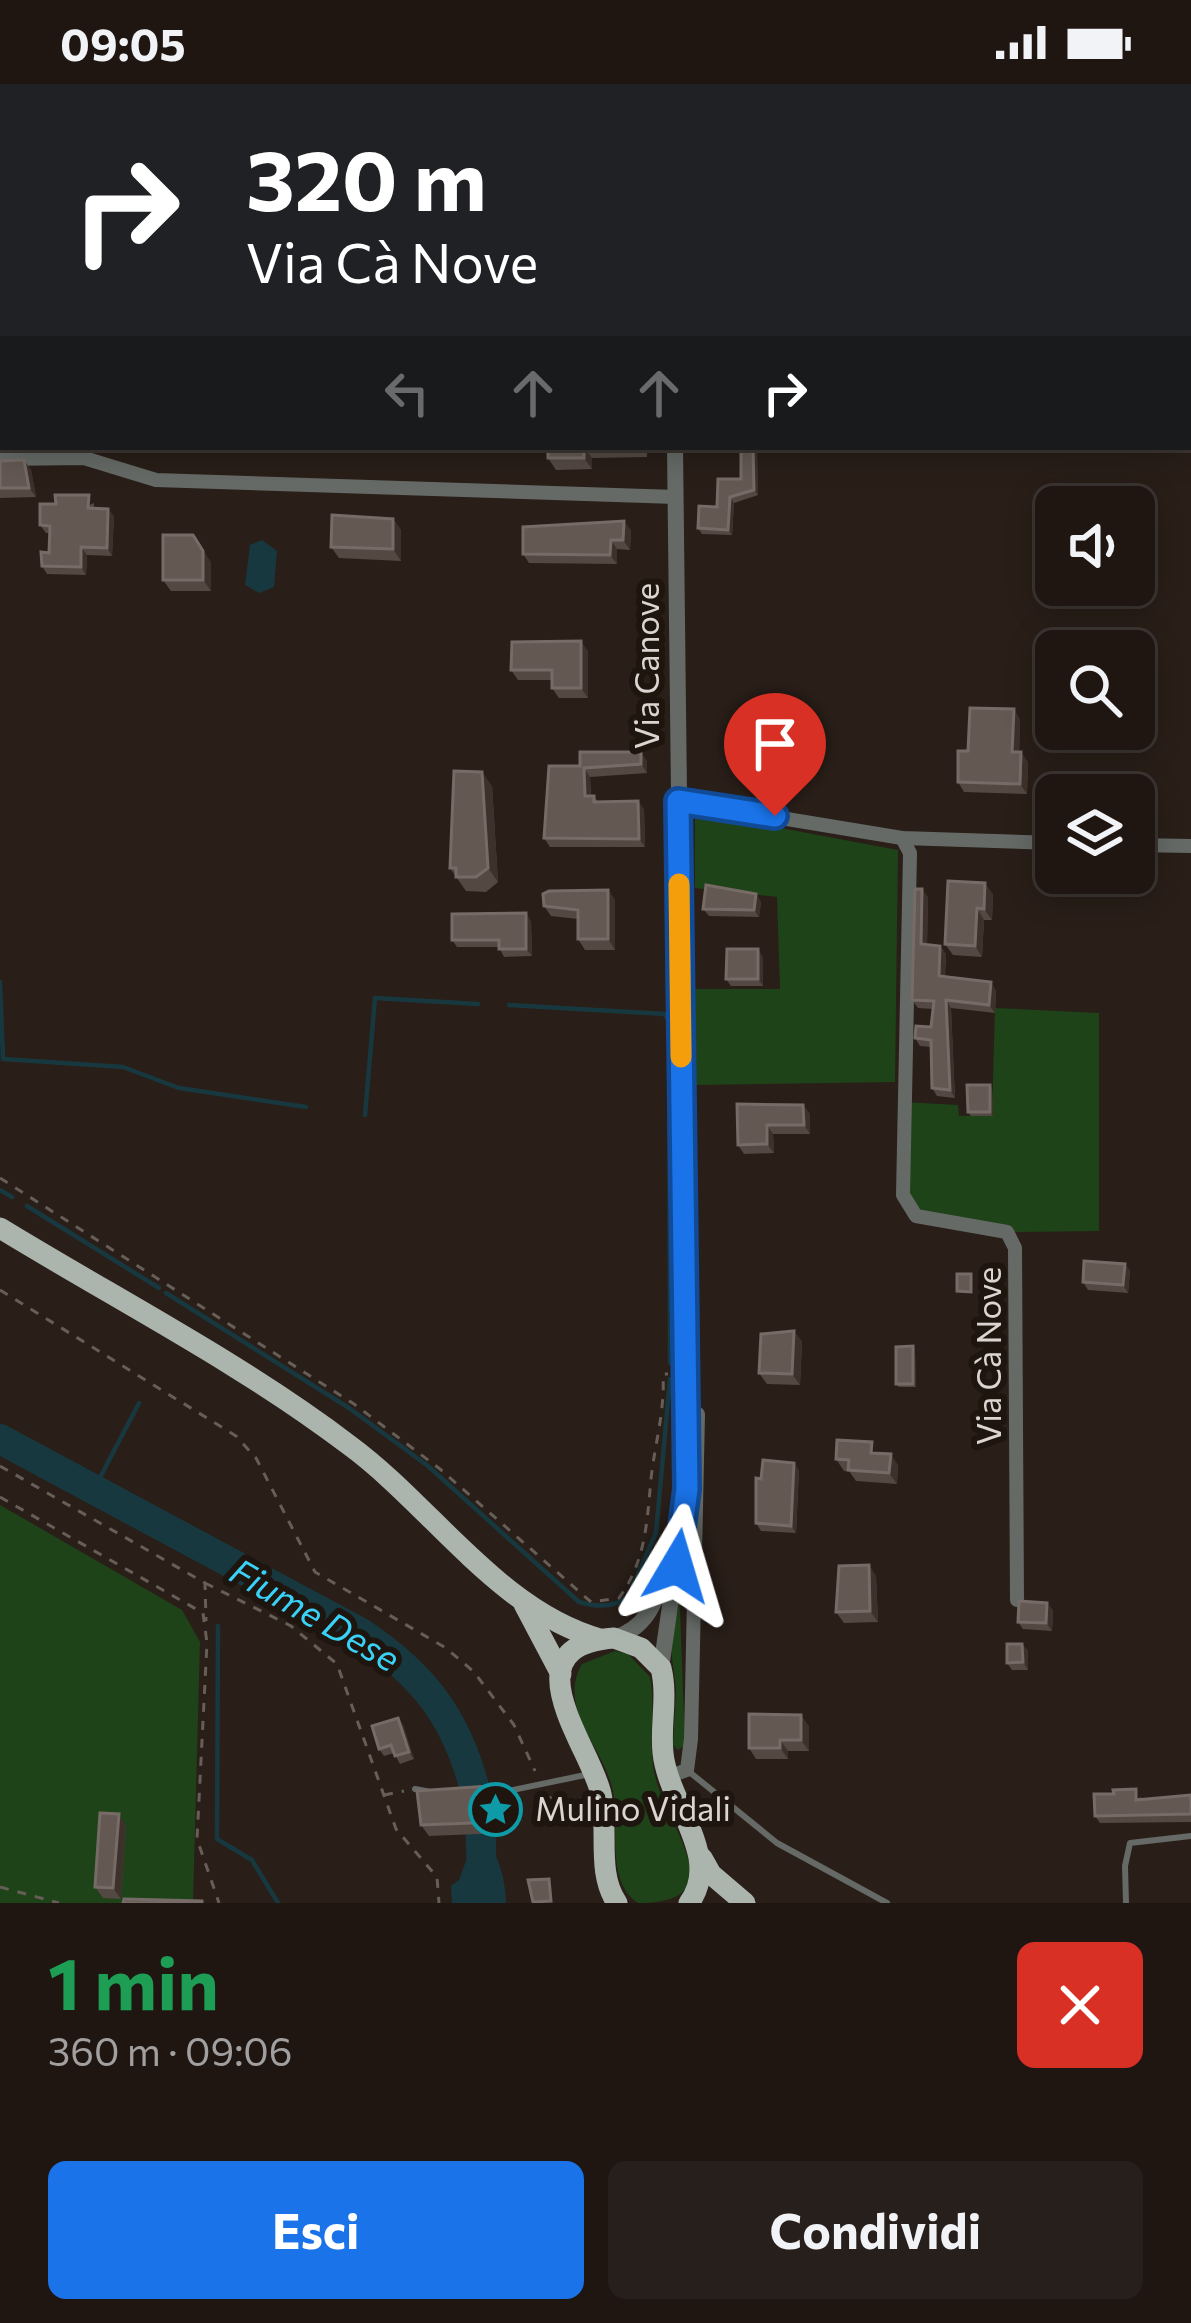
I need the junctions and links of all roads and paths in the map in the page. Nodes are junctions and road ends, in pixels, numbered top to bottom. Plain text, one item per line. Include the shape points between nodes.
1 (675, 450) edge
2 (0, 459) edge
3 (676, 497) junction
4 (678, 801) junction
5 (902, 838) junction
6 (1035, 842) edge
7 (1155, 845) edge
8 (1191, 846) edge
9 (0, 1178) edge
10 (0, 1228) edge
11 (0, 1290) edge
12 (685, 1373) junction
13 (698, 1414) dead end
14 (0, 1466) edge
15 (0, 1497) edge
16 (682, 1532) junction
17 (205, 1583) junction
18 (520, 1598) junction
19 (1017, 1600) edge
20 (206, 1624) junction
21 (607, 1639) junction
22 (661, 1668) junction
23 (561, 1674) junction
24 (594, 1773) junction
25 (677, 1773) junction
26 (539, 1786) junction
27 (416, 1789) joint
28 (493, 1793) edge
29 (442, 1794) edge
30 (382, 1796) junction
31 (590, 1810) dead end
32 (1191, 1836) edge
33 (702, 1858) junction
34 (0, 1887) edge
35 (59, 1903) edge
36 (220, 1903) edge
37 (439, 1903) edge
38 (617, 1903) edge
39 (689, 1903) edge
40 (745, 1903) edge
41 (887, 1903) edge
42 (1126, 1903) edge

1 - 3 street, Via Canove
2 - 3 street via 84,458 156,480
3 - 4 street, Via Canove
4 - 5 street
4 - 12 street, Via Canove
5 - 6 street
5 - 19 street, Via Cà Nove via 910,853 903,1195 916,1216 1007,1232 1016,1248
7 - 8 street
9 - 12 path via 354,1404 591,1602 619,1598 629,1583 651,1520 663,1374
10 - 18 main road via 336,1435
11 - 26 path via 236,1436 256,1458 315,1572 474,1672 532,1754
12 - 16 street, Via Canove
13 - 25 street via 698,1538
14 - 17 path
15 - 20 path via 196,1606
16 - 21 street, Via Canove via 650,1614 630,1633
16 - 22 street, Via Canove
17 - 20 path
17 - 30 path via 291,1626 337,1664
18 - 21 main road
18 - 23 main road
20 - 36 path via 197,1839
21 - 22 main road via 641,1648
21 - 23 main road via 576,1652
22 - 25 main road
23 - 24 main road via 561,1706
24 - 26 lane
24 - 38 main road via 607,1832 605,1879
25 - 33 main road
25 - 41 lane via 776,1843
26 - 28 lane
26 - 31 path via 547,1798 587,1800
27 - 29 lane
27 - 30 path
30 - 37 path via 396,1829 437,1877
32 - 42 lane via 1130,1843
33 - 39 main road
33 - 40 main road
34 - 35 path

